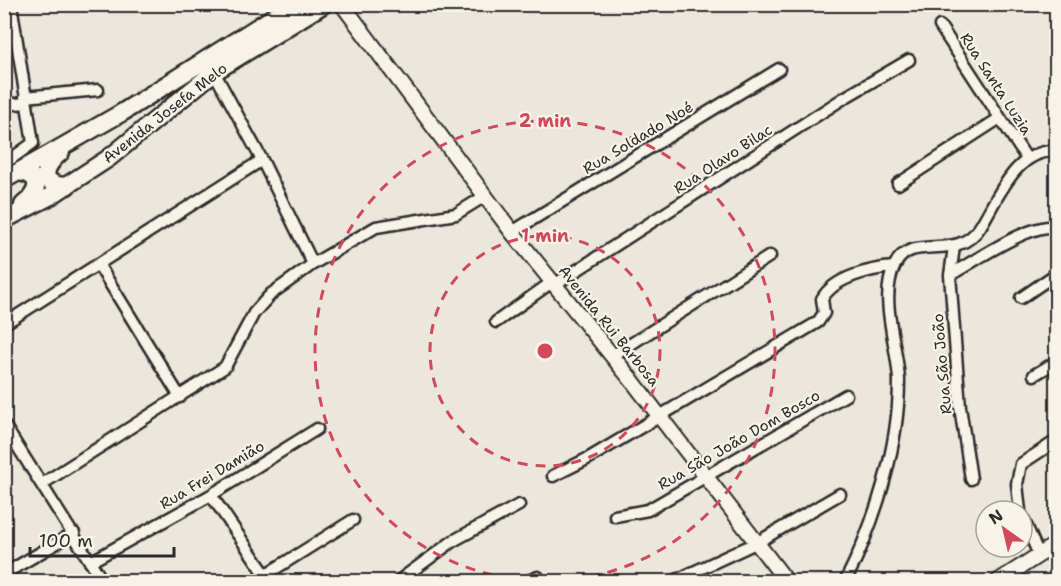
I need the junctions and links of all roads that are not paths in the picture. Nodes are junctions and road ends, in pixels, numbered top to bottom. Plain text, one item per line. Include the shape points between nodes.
1 (11, 4) edge
2 (294, 4) edge
3 (324, 4) edge
4 (342, 4) edge
5 (940, 26) dead end
6 (909, 60) dead end
7 (779, 69) dead end
8 (214, 72) junction
9 (98, 90) dead end
10 (26, 100) junction
11 (4, 105) edge
12 (1000, 118) junction
13 (75, 140) junction
14 (1056, 152) edge
15 (1027, 159) junction
16 (262, 160) junction
17 (9, 172) edge
18 (898, 184) dead end
19 (67, 186) junction
20 (485, 196) junction
21 (6, 220) edge
22 (1056, 227) edge
23 (513, 232) junction
24 (954, 247) junction
25 (770, 256) dead end
26 (98, 264) junction
27 (313, 264) junction
28 (894, 267) junction
29 (1056, 274) edge
30 (950, 275) junction
31 (553, 284) junction
32 (1021, 298) dead end
33 (496, 322) dead end
34 (4, 324) edge
35 (612, 356) junction
36 (1056, 363) edge
37 (1034, 375) dead end
38 (846, 395) dead end
39 (180, 397) junction
40 (659, 415) junction
41 (4, 425) edge
42 (317, 429) dead end
43 (1054, 443) edge
44 (1012, 460) dead end
45 (553, 476) dead end
46 (705, 476) junction
47 (971, 479) dead end
48 (42, 484) junction
49 (840, 494) dead end
50 (211, 495) junction
51 (1019, 499) edge
52 (519, 505) dead end
53 (615, 516) dead end
54 (353, 520) dead end
55 (74, 533) junction
56 (758, 542) junction
57 (1034, 544) edge
58 (1056, 544) edge
59 (1039, 555) junction
60 (90, 562) junction
61 (4, 574) edge
62 (265, 574) junction
63 (538, 577) dead end
64 (103, 582) edge
65 (254, 582) edge
66 (397, 582) edge
67 (526, 582) edge
68 (672, 582) edge
69 (787, 582) edge
70 (845, 582) edge
71 (997, 582) edge

1 - 10 street
2 - 13 main road, Avenida Josefa Melo
3 - 8 main road, Avenida Josefa Melo
4 - 20 street, Avenida Rui Barbosa
5 - 12 street, Rua Santa Luzia
6 - 31 street, Rua Olavo Bilac
7 - 23 street, Rua Soldado Noé
8 - 16 street
8 - 19 main road, Avenida Josefa Melo via 109,158
9 - 10 street
10 - 11 street
10 - 17 street via 32,141
12 - 15 street, Rua Santa Luzia
12 - 18 street
13 - 17 main road, Avenida Josefa Melo
13 - 19 main road via 47,168 51,182
14 - 15 street via 1038,153
15 - 24 street via 975,234
16 - 26 street
16 - 27 street
17 - 21 main road via 29,175 37,189
19 - 21 main road, Avenida Josefa Melo
20 - 23 street, Avenida Rui Barbosa
20 - 27 street via 456,214 376,227
22 - 30 street via 1023,234
23 - 31 street, Avenida Rui Barbosa
24 - 28 street via 914,249 902,255
24 - 30 street, Rua São João
25 - 35 street
26 - 34 street
26 - 39 street
27 - 39 street via 271,294 254,313 225,368
28 - 40 street via 861,274 831,288 822,298 824,313 818,322
28 - 70 street via 889,302 899,379 898,412 872,519
29 - 32 street
30 - 47 street, Rua São João via 960,407
31 - 33 street, Rua Olavo Bilac
31 - 35 street, Avenida Rui Barbosa
35 - 40 street, Avenida Rui Barbosa
36 - 37 street
38 - 46 street, Rua São João Dom Bosco
39 - 48 street
40 - 45 street
40 - 46 street, Avenida Rui Barbosa
41 - 48 street
42 - 50 street, Rua Frei Damião
43 - 44 street
43 - 51 street via 1021,464
46 - 53 street, Rua São João Dom Bosco via 648,510
46 - 56 street, Avenida Rui Barbosa
48 - 55 street
49 - 56 street
50 - 60 street, Rua Frei Damião
50 - 62 street
52 - 66 street via 453,541
54 - 62 street
55 - 60 street
55 - 61 street
56 - 68 street
56 - 69 street, Avenida Rui Barbosa
57 - 59 street
58 - 59 street
59 - 71 street
60 - 64 street
62 - 65 street
63 - 67 street

